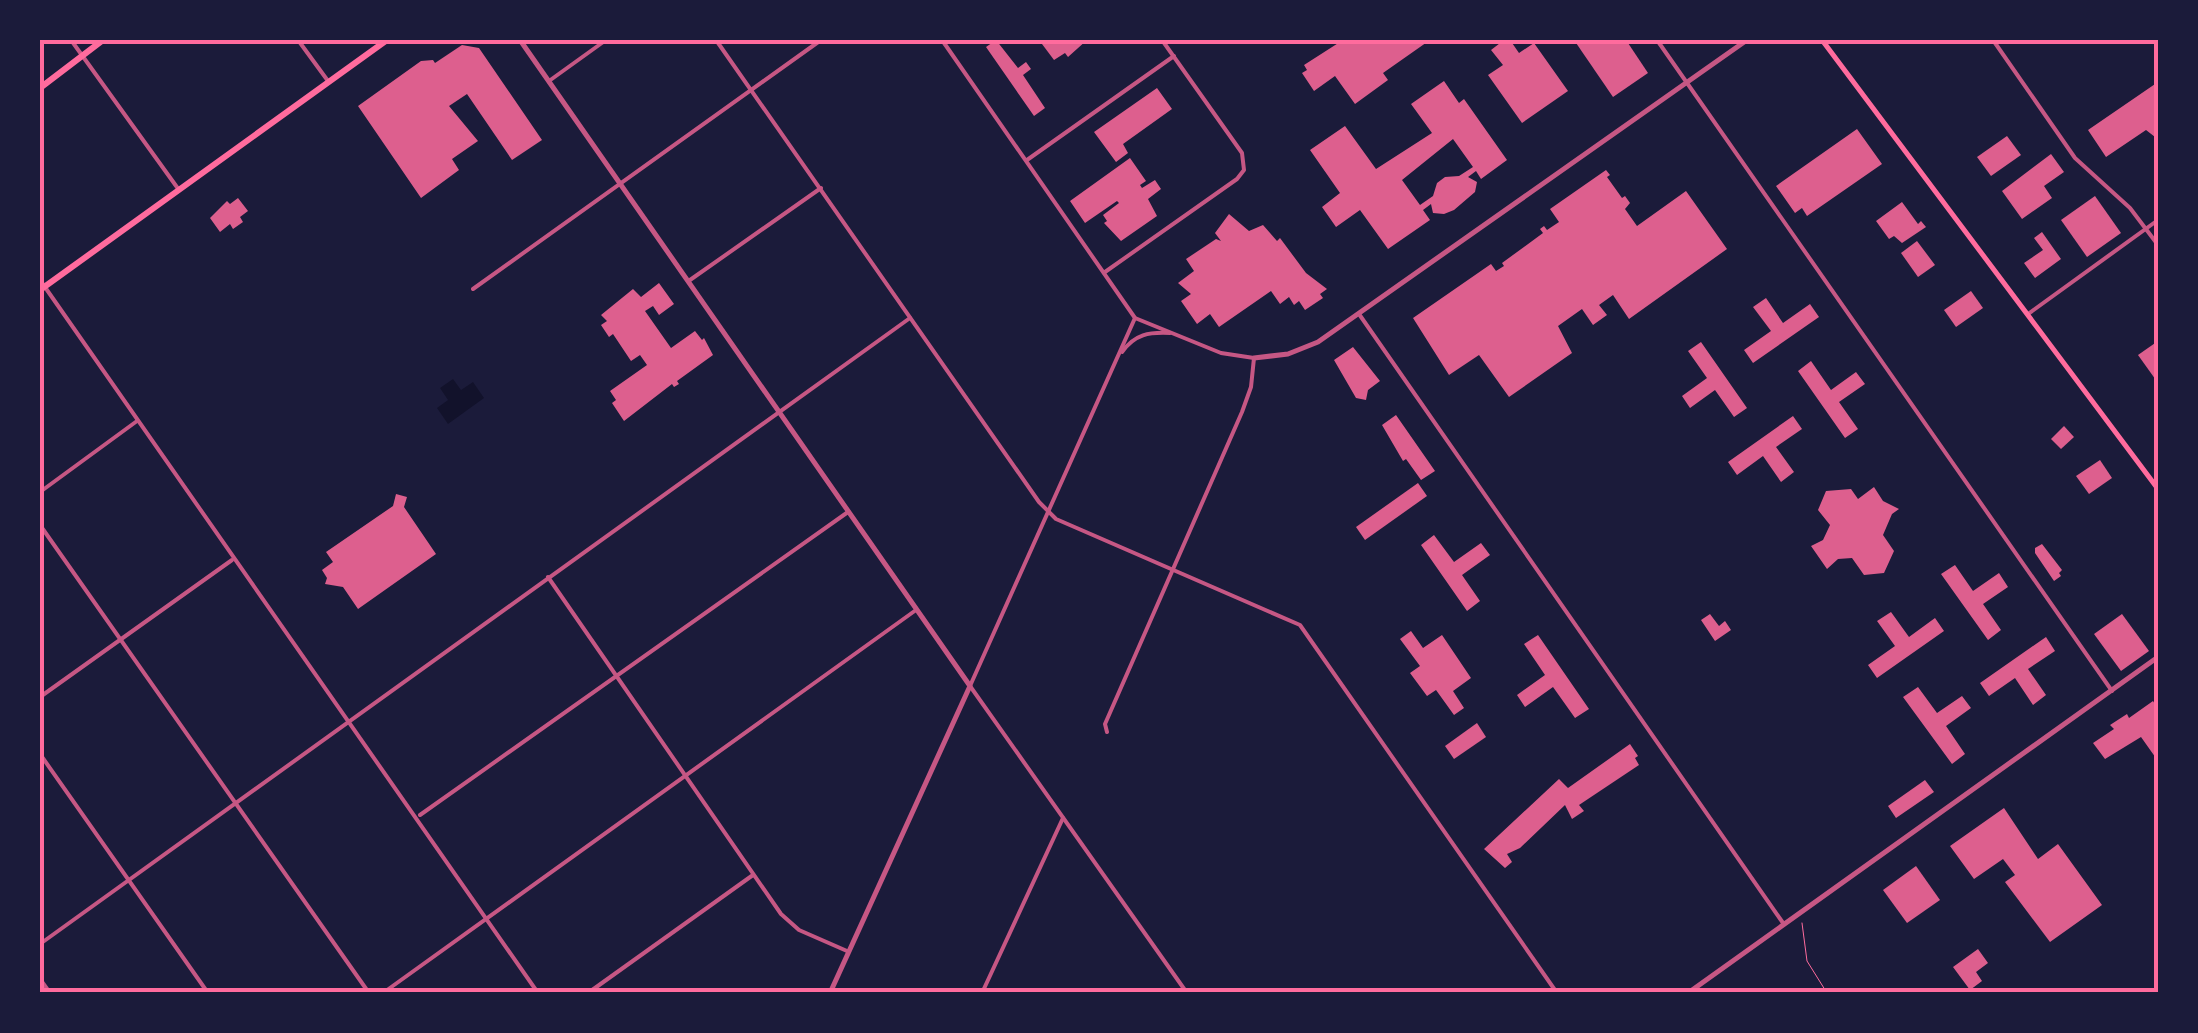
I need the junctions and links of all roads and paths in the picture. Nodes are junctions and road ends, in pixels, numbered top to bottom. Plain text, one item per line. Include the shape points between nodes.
1 (71, 40) edge
2 (104, 40) edge
3 (298, 40) edge
4 (387, 40) edge
5 (520, 40) edge
6 (606, 40) edge
7 (716, 40) edge
8 (821, 40) edge
9 (942, 40) edge
10 (1162, 40) edge
11 (1657, 40) edge
12 (1747, 40) edge
13 (1822, 40) edge
14 (1993, 40) edge
15 (82, 55) junction
16 (1174, 56) junction
17 (328, 82) junction
18 (548, 82) junction
19 (1687, 82) junction
20 (40, 88) edge
21 (751, 90) junction
22 (1026, 160) junction
23 (620, 185) junction
24 (820, 188) junction
25 (178, 190) junction
26 (2158, 220) edge
27 (2146, 228) junction
28 (2158, 244) edge
29 (1105, 272) junction
30 (688, 282) junction
31 (41, 286) edge
32 (473, 289) dead end
33 (1359, 314) junction
34 (2027, 315) junction
35 (910, 318) junction
36 (1135, 318) junction
37 (1175, 334) junction
38 (1254, 358) junction
39 (1114, 364) junction
40 (778, 413) junction
41 (138, 420) junction
42 (2158, 489) edge
43 (40, 492) edge
44 (848, 512) junction
45 (1048, 512) junction
46 (40, 525) edge
47 (233, 559) junction
48 (1172, 568) junction
49 (548, 578) junction
50 (916, 610) junction
51 (120, 638) junction
52 (2158, 657) edge
53 (616, 676) junction
54 (970, 686) junction
55 (2112, 691) junction
56 (40, 697) edge
57 (348, 720) junction
58 (1106, 732) dead end
59 (40, 754) edge
60 (686, 774) junction
61 (234, 803) junction
62 (418, 816) junction
63 (1063, 818) junction
64 (754, 875) junction
65 (127, 879) junction
66 (486, 919) junction
67 (1802, 923) dead end
68 (1784, 924) junction
69 (40, 944) edge
70 (848, 952) junction
71 (40, 979) edge
72 (50, 993) edge
73 (208, 993) edge
74 (368, 993) edge
75 (383, 993) edge
76 (538, 993) edge
77 (588, 993) edge
78 (830, 993) edge
79 (982, 993) edge
80 (1187, 993) edge
81 (1557, 993) edge
82 (1688, 993) edge
83 (1826, 993) edge

1 - 15 street
2 - 15 main road
3 - 17 street
4 - 17 main road
5 - 18 street
6 - 18 street
7 - 21 street
8 - 21 street
9 - 22 street
10 - 16 street
11 - 19 street
12 - 19 street
13 - 34 main road
14 - 27 street via 2076,158
15 - 20 main road
15 - 25 street
16 - 22 street
16 - 29 street via 1242,153 1244,170
17 - 25 main road
18 - 23 street
19 - 33 street
19 - 55 street
21 - 23 street
21 - 24 street
22 - 29 street
23 - 30 street
23 - 32 street
24 - 30 street
24 - 35 street
25 - 31 main road
26 - 27 street
27 - 28 street
27 - 34 street
29 - 36 street
30 - 40 street
31 - 41 street
33 - 38 street via 1304,348
33 - 68 street
34 - 42 main road
35 - 40 street
35 - 45 street
36 - 37 street
36 - 39 street
37 - 38 street
37 - 39 street via 1135,338
38 - 48 street via 1242,412
39 - 45 street
40 - 44 street
40 - 49 street
41 - 43 street
41 - 47 street
44 - 50 street
44 - 53 street
45 - 48 street
45 - 54 street
46 - 51 street
47 - 51 street
47 - 57 street
48 - 58 street
48 - 81 street via 1303,628
49 - 53 street
49 - 57 street
50 - 54 street
50 - 60 street
51 - 56 street
51 - 61 street
52 - 55 street
53 - 60 street
53 - 62 street
54 - 63 street
54 - 70 street
55 - 68 street
57 - 61 street
57 - 62 street
59 - 65 street
60 - 64 street
60 - 66 street
61 - 65 street
61 - 74 street
62 - 66 street
63 - 79 street
63 - 80 street
64 - 70 street via 790,922
64 - 77 street
65 - 69 street
65 - 73 street
66 - 75 street
66 - 76 street
67 - 83 path via 1807,962
68 - 82 street
70 - 78 street
71 - 72 street

